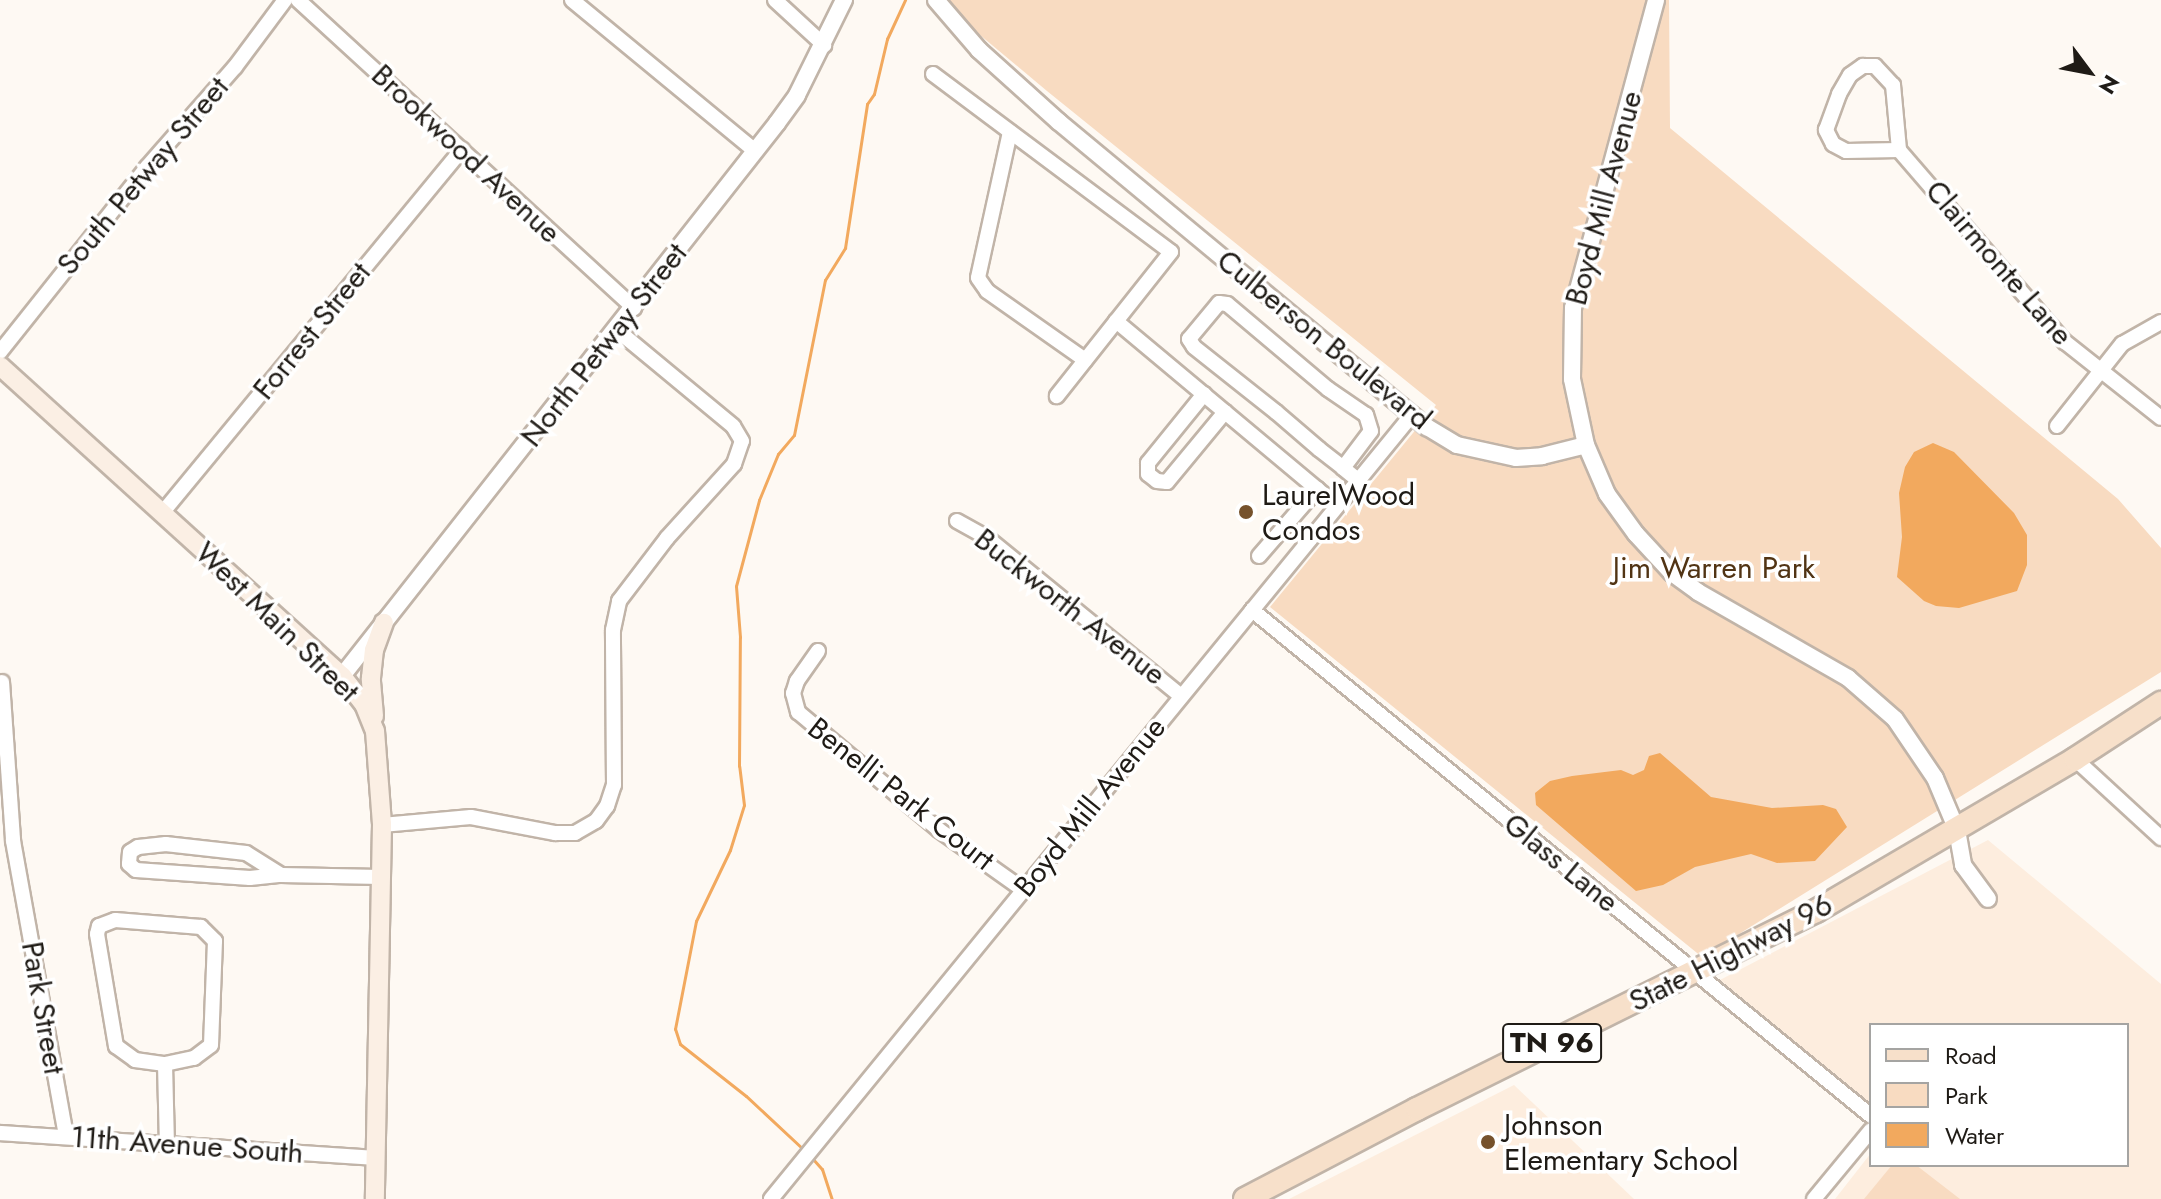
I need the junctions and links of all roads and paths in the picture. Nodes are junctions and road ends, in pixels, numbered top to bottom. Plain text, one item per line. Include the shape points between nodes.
1 (285, 0) edge
2 (298, 0) edge
3 (572, 0) edge
4 (775, 0) edge
5 (844, 0) edge
6 (936, 0) edge
7 (1656, 0) edge
8 (824, 45) junction
9 (933, 74) dead end
10 (1010, 132) junction
11 (462, 149) junction
12 (1899, 150) junction
13 (755, 151) junction
14 (634, 308) junction
15 (1116, 321) junction
16 (2161, 322) edge
17 (617, 330) junction
18 (0, 352) edge
19 (1085, 360) junction
20 (0, 366) edge
21 (2102, 371) junction
22 (1204, 394) junction
23 (1057, 396) dead end
24 (1225, 412) junction
25 (1411, 416) junction
26 (2161, 418) edge
27 (2057, 426) dead end
28 (1586, 445) junction
29 (1343, 468) junction
30 (1358, 480) junction
31 (1317, 489) junction
32 (1337, 506) junction
33 (163, 512) junction
34 (957, 521) dead end
35 (1259, 556) dead end
36 (1252, 610) junction
37 (384, 623) junction
38 (818, 651) dead end
39 (342, 676) junction
40 (2, 682) edge
41 (1181, 696) junction
42 (2161, 703) edge
43 (375, 731) junction
44 (2075, 759) junction
45 (3, 791) edge
46 (382, 825) junction
47 (1957, 830) junction
48 (2161, 838) edge
49 (281, 875) junction
50 (381, 877) junction
51 (1022, 889) junction
52 (1988, 899) dead end
53 (1696, 974) junction
54 (165, 1064) junction
55 (1869, 1114) edge
56 (1869, 1132) edge
57 (0, 1133) edge
58 (66, 1135) junction
59 (167, 1145) junction
60 (373, 1158) junction
61 (375, 1199) edge
62 (771, 1199) edge
63 (1245, 1199) edge
64 (1814, 1199) edge

1 - 18 street, South Petway Street
2 - 11 street, Brookwood Avenue
3 - 13 street
4 - 8 street
5 - 8 street, North Petway Street
6 - 25 street, Culberson Boulevard via 979,50 1059,122
7 - 28 street, Boyd Mill Avenue via 1573,308 1572,379
8 - 13 street, North Petway Street via 797,95
9 - 10 street
10 - 15 street via 1171,252
10 - 19 street via 978,278 987,291
11 - 14 street, Brookwood Avenue
11 - 33 street, Forrest Street
12 - 12 street via 1893,85 1875,66 1863,66 1850,75 1826,130 1833,144 1846,151
12 - 21 street, Clairmonte Lane via 2065,342
13 - 14 street, North Petway Street
14 - 17 street, North Petway Street
15 - 19 street
15 - 22 street
16 - 21 street via 2122,344
17 - 37 street, North Petway Street
17 - 46 street via 733,426 742,441 734,464 619,601 613,630 614,785 607,806 596,821 575,833 471,817
19 - 23 street
20 - 33 main road, West Main Street
21 - 26 street, Clairmonte Lane
21 - 27 street
22 - 24 street
22 - 24 street via 1148,463 1148,474 1167,482
24 - 31 street
25 - 28 street, Culberson Boulevard via 1457,445 1485,454 1542,456
25 - 30 street, Boyd Mill Avenue
28 - 47 street via 1607,494 1672,573 1730,612 1815,656 1878,701 1935,778
29 - 29 street via 1194,347 1189,339 1219,303 1227,304 1366,415 1371,431
29 - 30 street
30 - 32 street, Boyd Mill Avenue
31 - 32 street
31 - 35 street
32 - 36 street, Boyd Mill Avenue
33 - 39 main road, West Main Street
34 - 41 street, Buckworth Avenue via 986,537
36 - 41 street, Boyd Mill Avenue
36 - 53 street, Glass Lane
37 - 39 street, North Petway Street
37 - 43 main road via 371,678
38 - 51 street, Benelli Park Court via 793,693 798,712 939,830
39 - 43 main road, West Main Street via 357,692
40 - 45 street, Park Street
41 - 51 street, Boyd Mill Avenue
42 - 44 main road, State Highway 96 / TN 96
43 - 46 main road, West Main Street
44 - 47 main road, State Highway 96 / TN 96
44 - 48 street
45 - 58 street, Park Street
46 - 50 main road, West Main Street
47 - 52 street via 1963,865
47 - 53 main road, State Highway 96 / TN 96
49 - 49 street via 246,853 166,844 130,852 129,864 136,870 250,878
49 - 50 street
50 - 60 main road, West Main Street
51 - 62 street, Boyd Mill Avenue
53 - 55 street, Glass Lane
53 - 63 main road, State Highway 96 / TN 96
54 - 54 street via 135,1060 116,1046 99,926 115,920 201,927 215,941 211,1045 194,1058
54 - 59 street
56 - 64 street
57 - 58 street, 11th Avenue South
58 - 59 street, 11th Avenue South
59 - 60 street, 11th Avenue South
60 - 61 main road, West Main Street

